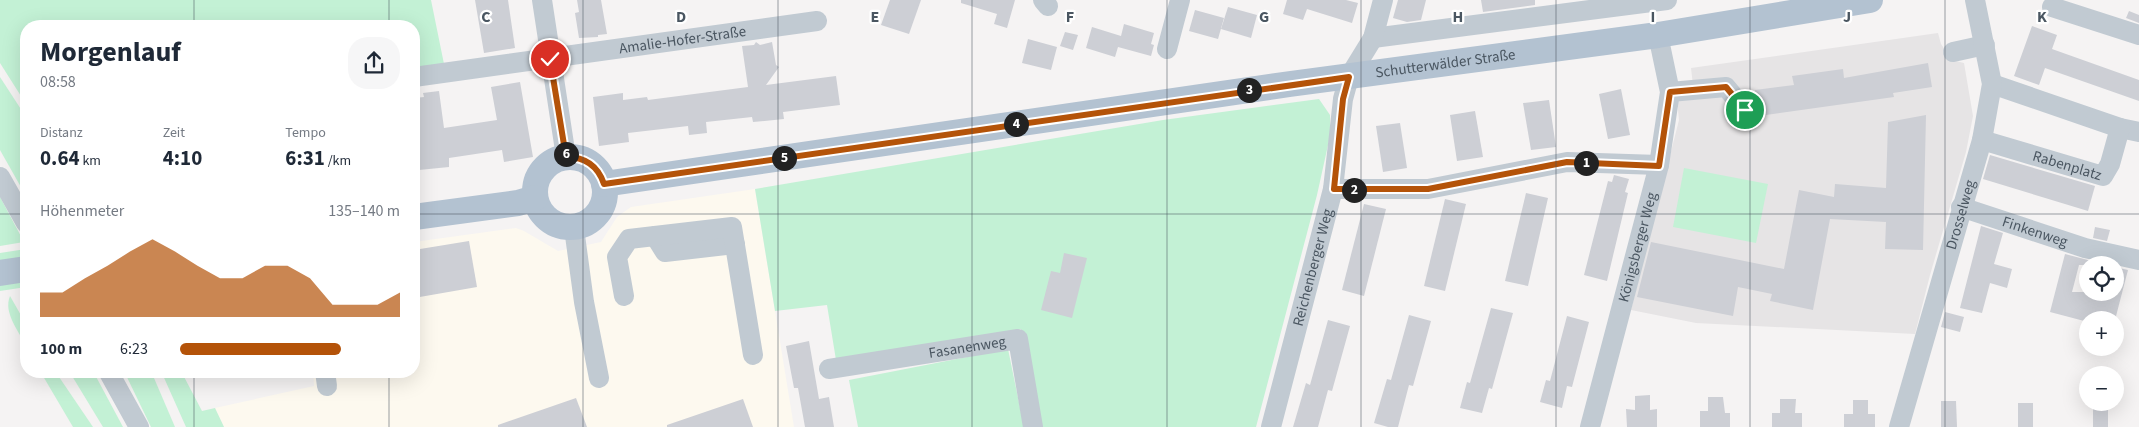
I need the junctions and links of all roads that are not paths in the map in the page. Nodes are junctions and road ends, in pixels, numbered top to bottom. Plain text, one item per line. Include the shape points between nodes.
1 (542, 0) edge
2 (1180, 0) edge
3 (1383, 0) edge
4 (1667, 0) edge
5 (1870, 0) edge
6 (1975, 0) edge
7 (1611, 4) edge
8 (2052, 7) dead end
9 (817, 21) dead end
10 (1658, 35) junction
11 (2139, 35) edge
12 (1373, 38) junction
13 (1985, 45) junction
14 (1167, 49) dead end
15 (1952, 52) dead end
16 (550, 59) junction
17 (420, 76) edge
18 (1349, 77) junction
19 (1992, 84) junction
20 (1670, 92) junction
21 (1745, 110) dead end
22 (2130, 130) edge
23 (1982, 140) junction
24 (566, 157) junction
25 (1659, 166) junction
26 (0, 176) edge
27 (604, 184) junction
28 (1334, 189) junction
29 (535, 198) junction
30 (1961, 207) junction
31 (20, 212) edge
32 (420, 215) edge
33 (574, 228) junction
34 (2139, 260) edge
35 (20, 270) edge
36 (0, 273) edge
37 (624, 296) dead end
38 (753, 355) dead end
39 (829, 369) dead end
40 (112, 378) edge
41 (599, 378) dead end
42 (139, 427) edge
43 (1033, 427) edge
44 (1271, 427) edge
45 (1590, 427) edge
46 (1899, 427) edge

1 - 16 street
2 - 14 street
3 - 12 street, Reichenberger Weg
4 - 7 street
5 - 10 main road, Schutterwälder Straße
6 - 13 street, Drosselweg
7 - 12 street
8 - 11 street
9 - 16 street, Amalie-Hofer-Straße
10 - 18 main road, Schutterwälder Straße
10 - 20 street, Königsberger Weg
12 - 18 street, Reichenberger Weg
13 - 15 street
13 - 19 street, Drosselweg
16 - 17 street, Amalie-Hofer-Straße
16 - 24 street
18 - 27 main road, Schutterwälder Straße
18 - 28 street, Reichenberger Weg via 1343,99
19 - 22 street, Rabenplatz via 2047,109
19 - 23 street, Drosselweg
20 - 21 street via 1726,87
20 - 25 street, Königsberger Weg
22 - 23 street, Rabenplatz via 2103,176
23 - 30 street, Drosselweg
24 - 27 main road via 589,162 601,175
24 - 29 main road via 544,168 535,187
25 - 28 street via 1567,162 1428,189
25 - 45 street, Königsberger Weg
26 - 31 street
27 - 33 main road via 606,196 602,207 590,221
28 - 44 street, Reichenberger Weg
29 - 32 main road
29 - 33 main road via 544,217 558,225
30 - 34 street, Finkenweg via 2084,248
30 - 46 street, Drosselweg
33 - 41 street
35 - 36 main road
37 - 38 street via 617,257 629,239 655,236 665,252 735,244
39 - 43 street, Fasanenweg via 1018,339
40 - 42 street

